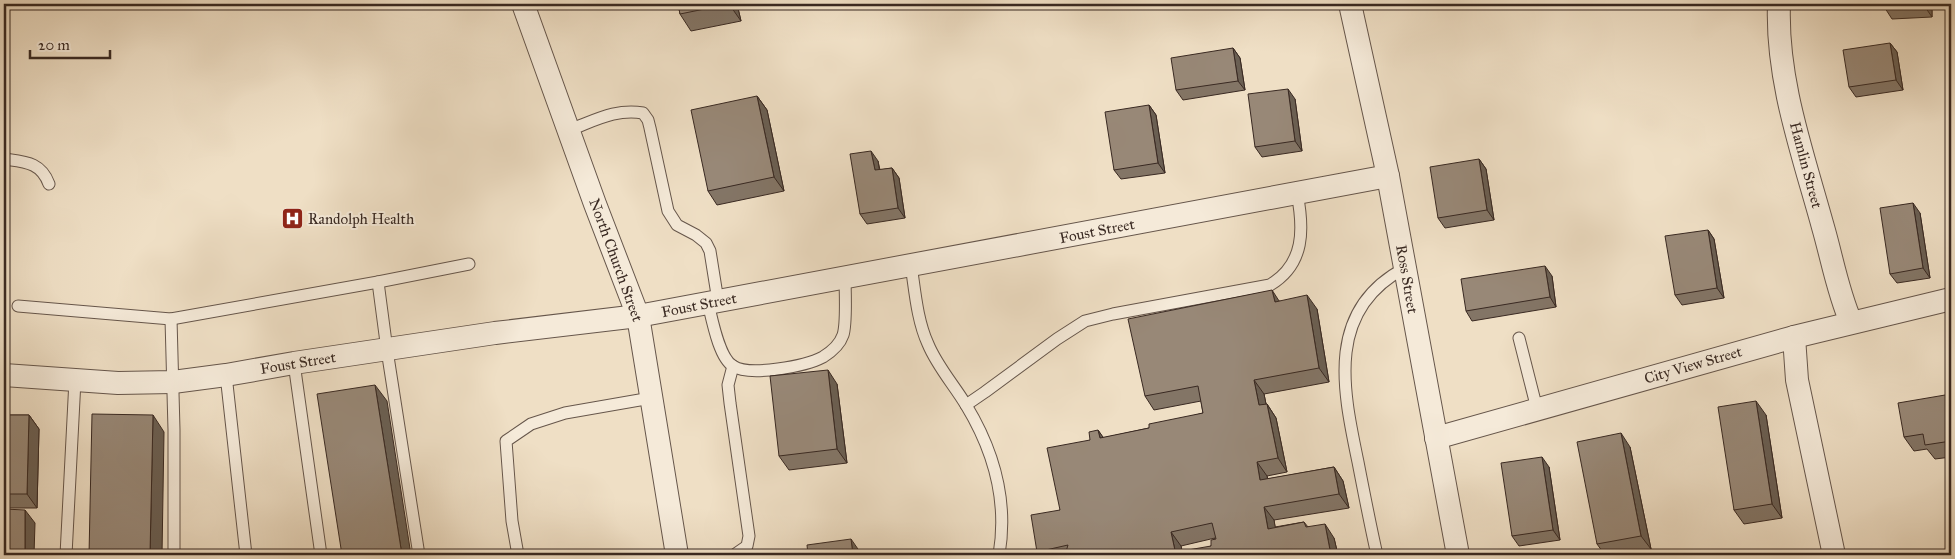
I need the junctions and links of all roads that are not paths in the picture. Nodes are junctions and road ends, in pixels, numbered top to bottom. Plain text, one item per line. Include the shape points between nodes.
1 (524, 4) edge
2 (1350, 4) edge
3 (1779, 4) edge
4 (569, 130) junction
5 (4, 159) edge
6 (1388, 176) junction
7 (49, 184) dead end
8 (1297, 193) junction
9 (469, 264) dead end
10 (911, 265) junction
11 (1405, 268) junction
12 (845, 277) junction
13 (378, 282) junction
14 (1951, 299) edge
15 (713, 302) junction
16 (18, 306) dead end
17 (638, 316) junction
18 (171, 319) junction
19 (1851, 322) junction
20 (1794, 337) junction
21 (1520, 338) dead end
22 (387, 350) junction
23 (294, 363) junction
24 (733, 366) junction
25 (4, 375) edge
26 (226, 376) junction
27 (75, 380) junction
28 (173, 382) junction
29 (651, 398) junction
30 (966, 405) junction
31 (1537, 409) junction
32 (1436, 438) junction
33 (66, 555) edge
34 (174, 555) edge
35 (246, 555) edge
36 (321, 555) edge
37 (420, 555) edge
38 (518, 555) edge
39 (676, 555) edge
40 (734, 555) edge
41 (999, 555) edge
42 (1377, 555) edge
43 (1458, 555) edge
44 (1834, 555) edge

1 - 4 street, North Church Street
2 - 6 street, Ross Street
3 - 19 street, Hamlin Street via 1780,57 1795,128
4 - 15 lane via 618,112 643,113 648,120 668,211 677,225 696,235 710,251
4 - 17 street, North Church Street
5 - 7 lane via 36,166 45,174
6 - 8 street, Foust Street
6 - 11 street, Ross Street
8 - 10 street, Foust Street
8 - 30 lane via 1302,218 1301,240 1293,263 1280,279 1270,285 1085,321
9 - 13 lane
10 - 12 street, Foust Street
10 - 30 lane via 927,342
11 - 32 street, Ross Street
11 - 42 lane via 1374,289 1358,312 1346,345 1344,364 1347,410
12 - 15 street, Foust Street
12 - 24 lane via 843,334 837,346 823,357 804,363 767,370
13 - 18 lane
13 - 22 lane
14 - 19 street, City View Street
15 - 17 street, Foust Street
15 - 24 lane via 723,354
16 - 18 lane
17 - 22 street, Foust Street
17 - 29 street, North Church Street
18 - 28 lane
19 - 20 street, City View Street
20 - 31 street, City View Street
20 - 44 street via 1797,380
21 - 31 lane
22 - 23 street, Foust Street
22 - 37 lane
23 - 26 street, Foust Street
23 - 36 lane
24 - 40 lane via 728,385 749,536 747,546
25 - 27 street, Foust Street
26 - 28 street, Foust Street
26 - 35 lane
27 - 28 street, Foust Street
27 - 33 lane
28 - 34 lane
29 - 38 lane via 564,413 531,424 506,441
29 - 39 street, North Church Street
30 - 41 lane via 994,464 1001,495
31 - 32 street, City View Street
32 - 43 street, Ross Street

